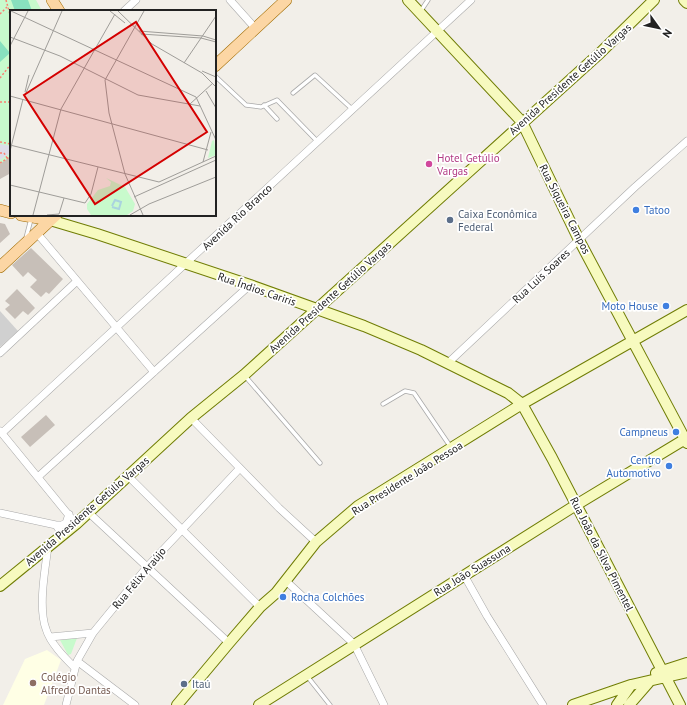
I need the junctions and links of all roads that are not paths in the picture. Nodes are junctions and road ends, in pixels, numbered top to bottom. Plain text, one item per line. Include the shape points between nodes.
1 (52, 0) edge
2 (136, 0) edge
3 (230, 0) edge
4 (286, 0) edge
5 (408, 0) edge
6 (428, 0) edge
7 (471, 0) edge
8 (654, 0) edge
9 (58, 10) edge
10 (125, 10) edge
11 (420, 12) junction
12 (255, 28) junction
13 (438, 31) junction
14 (216, 65) edge
15 (216, 77) edge
16 (293, 93) dead end
17 (264, 105) junction
18 (353, 110) junction
19 (278, 119) dead end
20 (522, 122) junction
21 (687, 141) edge
22 (318, 142) junction
23 (0, 205) edge
24 (10, 208) edge
25 (0, 210) edge
26 (10, 213) edge
27 (32, 216) edge
28 (53, 218) edge
29 (36, 232) junction
30 (579, 240) junction
31 (24, 245) junction
32 (185, 264) junction
33 (0, 267) edge
34 (77, 281) junction
35 (250, 285) junction
36 (317, 309) junction
37 (687, 310) edge
38 (116, 327) junction
39 (633, 342) junction
40 (0, 353) edge
41 (448, 363) junction
42 (154, 372) junction
43 (244, 375) junction
44 (383, 404) dead end
45 (522, 404) junction
46 (191, 418) junction
47 (1, 432) edge
48 (686, 440) edge
49 (452, 449) junction
50 (320, 462) dead end
51 (240, 468) junction
52 (39, 476) junction
53 (128, 476) junction
54 (576, 504) junction
55 (88, 512) junction
56 (0, 513) edge
57 (69, 514) junction
58 (76, 524) junction
59 (56, 525) junction
60 (182, 530) junction
61 (62, 534) junction
62 (316, 542) junction
63 (48, 547) junction
64 (147, 567) junction
65 (464, 575) junction
66 (286, 581) junction
67 (0, 586) edge
68 (260, 607) junction
69 (93, 634) junction
70 (50, 637) junction
71 (228, 643) junction
72 (354, 644) junction
73 (687, 664) edge
74 (76, 665) junction
75 (687, 672) edge
76 (663, 674) junction
77 (306, 675) junction
78 (649, 682) junction
79 (631, 685) junction
80 (599, 697) junction
81 (66, 705) edge
82 (135, 705) edge
83 (176, 705) edge
84 (260, 705) edge
85 (330, 705) edge
86 (384, 705) edge
87 (543, 705) edge
88 (573, 705) edge
89 (610, 705) edge
90 (617, 705) edge
91 (629, 705) edge
92 (680, 705) edge

1 - 9 main road
2 - 10 street
3 - 12 street
4 - 12 main road
5 - 11 main road, Rua Siqueira Campos
6 - 11 lane
7 - 13 street, Avenida Rio Branco
8 - 20 main road, Avenida Presidente Getúlio Vargas via 600,53
11 - 13 main road, Rua Siqueira Campos
12 - 14 main road
13 - 18 street, Avenida Rio Branco
13 - 20 main road, Rua Siqueira Campos
15 - 17 lane via 244,104 260,107
16 - 18 lane via 315,75
17 - 19 lane
17 - 22 lane via 279,101
18 - 22 street, Avenida Rio Branco
20 - 30 main road, Rua Siqueira Campos
20 - 36 main road, Avenida Presidente Getúlio Vargas
21 - 30 street, Rua Luís Soares
22 - 32 street, Avenida Rio Branco
23 - 24 lane
25 - 26 main road
27 - 28 main road
27 - 31 lane
28 - 29 main road
28 - 32 main road, Rua Índios Cariris
29 - 31 main road
29 - 34 street
30 - 39 main road, Rua Siqueira Campos
30 - 41 street, Rua Luís Soares
31 - 33 main road
32 - 35 main road, Rua Índios Cariris
32 - 38 street, Avenida Rio Branco
34 - 38 street
34 - 40 street
35 - 36 main road, Rua Índios Cariris
35 - 42 street
36 - 41 main road, Rua Índios Cariris via 383,334
36 - 43 main road, Avenida Presidente Getúlio Vargas
37 - 39 main road, Rua Presidente João Pessoa
38 - 42 street
38 - 47 street, Avenida Rio Branco
39 - 45 main road, Rua Presidente João Pessoa
39 - 48 main road, Rua Siqueira Campos
41 - 45 main road, Rua Índios Cariris via 508,393
42 - 52 street
43 - 46 main road, Avenida Presidente Getúlio Vargas
43 - 50 lane
44 - 49 lane via 405,391 414,393
45 - 49 main road, Rua Presidente João Pessoa
45 - 54 main road, Rua João da Silva Pimentel
46 - 51 street
46 - 53 main road, Avenida Presidente Getúlio Vargas
47 - 52 street
48 - 54 main road, Rua João Suassuna
49 - 62 main road, Rua Presidente João Pessoa via 358,506
51 - 60 street, Rua Félix Araújo
51 - 62 street
52 - 57 street
53 - 55 main road, Avenida Presidente Getúlio Vargas
53 - 60 street
54 - 65 main road, Rua João Suassuna
54 - 76 main road, Rua João da Silva Pimentel
55 - 58 main road, Avenida Presidente Getúlio Vargas
55 - 64 street
56 - 59 street
57 - 58 street
57 - 59 street via 66,523
58 - 61 main road, Avenida Presidente Getúlio Vargas
59 - 61 street
60 - 64 street, Rua Félix Araújo
60 - 68 street
61 - 63 main road, Avenida Presidente Getúlio Vargas
62 - 66 main road, Rua Presidente João Pessoa
63 - 67 main road, Avenida Presidente Getúlio Vargas
63 - 70 street via 43,593 46,629
64 - 69 street, Rua Félix Araújo
64 - 71 street
65 - 72 main road, Rua João Suassuna
65 - 87 street
66 - 68 main road, Rua Presidente João Pessoa
66 - 72 street
68 - 71 main road, Rua Presidente João Pessoa
69 - 70 street
69 - 74 street, Rua Félix Araújo
70 - 74 street
71 - 83 main road, Rua Presidente João Pessoa
72 - 77 main road, Rua João Suassuna
72 - 86 street
73 - 76 main road
74 - 81 street, Rua Félix Araújo
74 - 82 street
75 - 76 main road
76 - 78 main road
76 - 79 main road
76 - 92 main road, Rua João da Silva Pimentel
77 - 84 main road, Rua João Suassuna
77 - 85 lane
78 - 79 main road
78 - 91 main road
79 - 80 main road
79 - 90 main road
80 - 88 main road
80 - 89 main road

